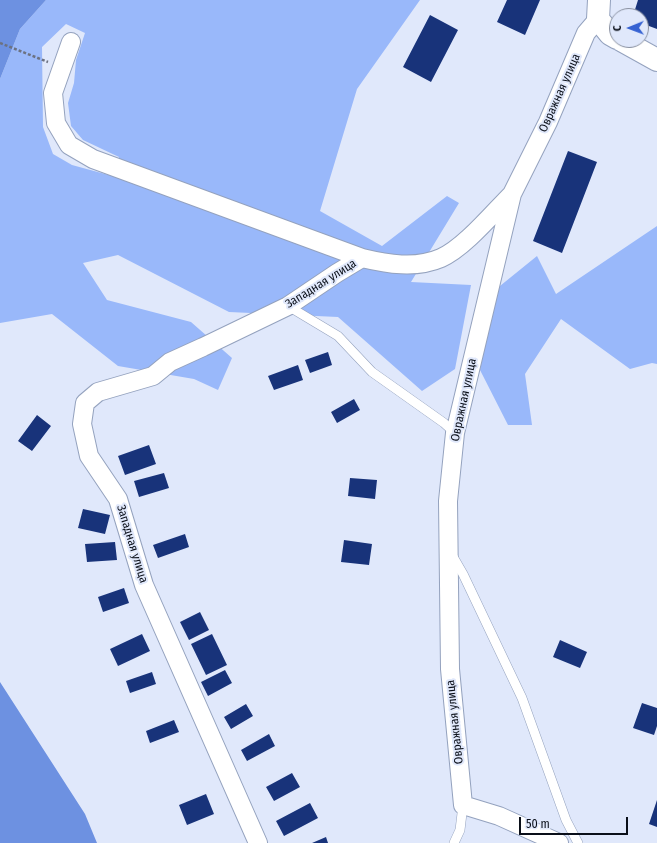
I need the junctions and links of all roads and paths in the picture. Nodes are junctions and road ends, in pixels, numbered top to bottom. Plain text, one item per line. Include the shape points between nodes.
1 (598, 10) edge
2 (609, 32) edge
3 (71, 42) dead end
4 (0, 43) edge
5 (635, 48) edge
6 (657, 60) edge
7 (46, 62) dead end
8 (512, 194) junction
9 (362, 258) junction
10 (288, 306) junction
11 (455, 433) junction
12 (449, 551) junction
13 (463, 805) junction
14 (258, 843) edge
15 (454, 843) edge
16 (559, 843) edge
17 (578, 843) edge

1 - 2 street
1 - 8 street, Овражная улица via 548,122
3 - 9 street via 53,93 56,123 69,145 93,159
4 - 7 path
5 - 6 street
8 - 9 street via 459,246 441,258 420,263 391,265
8 - 11 street, Овражная улица
9 - 10 street, Западная улица
10 - 11 lane via 338,336 372,372
10 - 14 street, Западная улица via 170,362 153,376 98,392 85,402 82,424 89,456 118,498 144,585
11 - 12 street, Овражная улица via 448,501
12 - 13 street, Овражная улица via 450,669
12 - 17 lane via 463,574 522,698 566,820
13 - 15 lane via 460,830
13 - 16 street via 499,816

